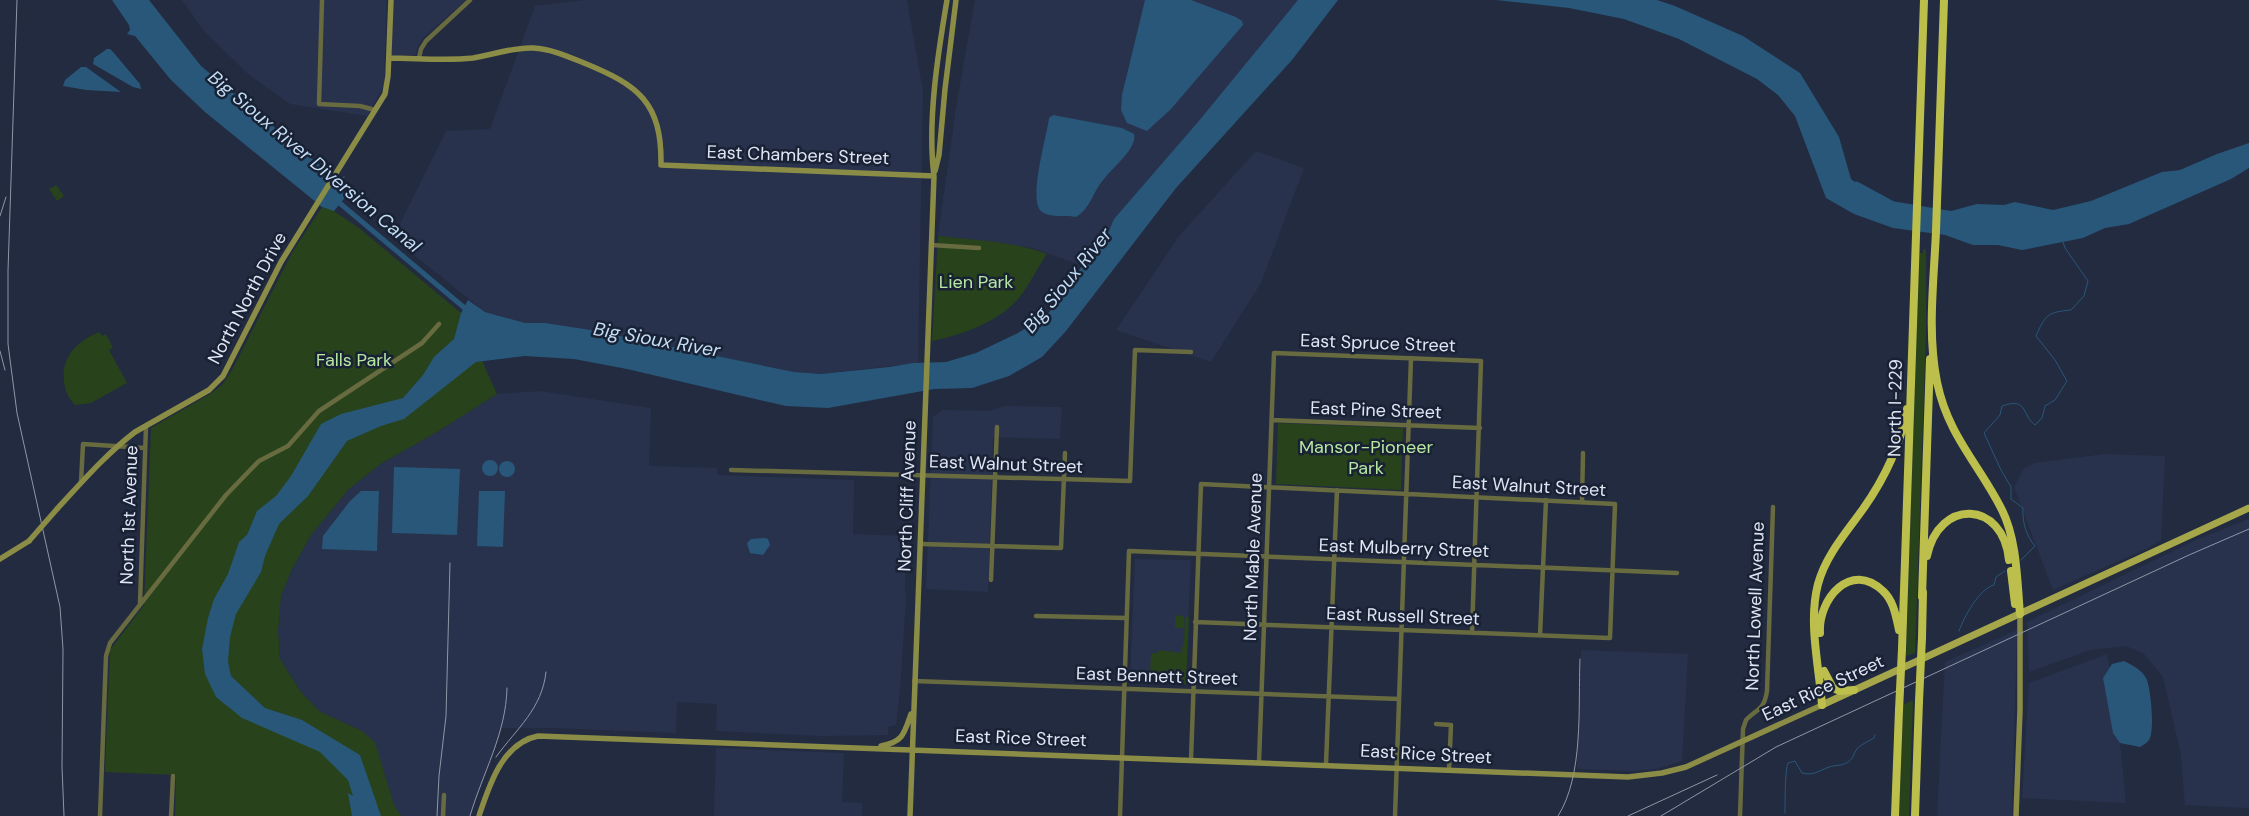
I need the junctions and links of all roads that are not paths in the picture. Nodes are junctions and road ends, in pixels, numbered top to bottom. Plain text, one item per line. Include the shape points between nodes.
1 (322, 0) edge
2 (391, 0) edge
3 (470, 0) edge
4 (946, 0) edge
5 (956, 0) edge
6 (1924, 0) edge
7 (1944, 0) edge
8 (389, 58) junction
9 (419, 58) junction
10 (375, 110) junction
11 (934, 176) junction
12 (931, 245) junction
13 (979, 248) dead end
14 (1933, 306) junction
15 (439, 324) dead end
16 (1191, 352) dead end
17 (1274, 353) joint
18 (1410, 358) junction
19 (1911, 360) junction
20 (1272, 420) junction
21 (1409, 425) junction
22 (146, 426) junction
23 (997, 428) dead end
24 (1480, 428) junction
25 (117, 446) junction
26 (145, 448) junction
27 (1065, 453) dead end
28 (1583, 453) dead end
29 (731, 470) dead end
30 (922, 475) junction
31 (995, 478) junction
32 (1064, 480) junction
33 (81, 482) junction
34 (1270, 487) junction
35 (1338, 490) junction
36 (1406, 494) junction
37 (1477, 497) junction
38 (1546, 500) junction
39 (1582, 502) junction
40 (1773, 507) dead end
41 (2249, 508) edge
42 (921, 544) junction
43 (992, 546) junction
44 (1198, 554) junction
45 (1267, 557) junction
46 (0, 559) edge
47 (1335, 559) junction
48 (1404, 561) junction
49 (1474, 564) junction
50 (1543, 568) junction
51 (1612, 570) junction
52 (1677, 573) dead end
53 (991, 580) dead end
54 (1922, 597) junction
55 (140, 605) junction
56 (2020, 614) junction
57 (1036, 616) dead end
58 (1127, 618) junction
59 (1195, 622) junction
60 (1264, 624) junction
61 (1332, 627) junction
62 (1401, 630) junction
63 (1472, 632) junction
64 (1540, 635) junction
65 (1902, 646) junction
66 (1824, 671) junction
67 (914, 681) junction
68 (1125, 688) junction
69 (1854, 690) junction
70 (1193, 691) junction
71 (1262, 694) junction
72 (1330, 696) junction
73 (1399, 699) junction
74 (1825, 704) junction
75 (913, 707) junction
76 (1436, 724) dead end
77 (1743, 742) junction
78 (870, 748) junction
79 (911, 750) junction
80 (1122, 756) junction
81 (1190, 760) junction
82 (1259, 762) junction
83 (1326, 764) junction
84 (1397, 768) junction
85 (1449, 770) junction
86 (173, 776) dead end
87 (444, 795) dead end
88 (100, 816) edge
89 (171, 816) edge
90 (443, 816) edge
91 (479, 816) edge
92 (910, 816) edge
93 (1120, 816) edge
94 (1395, 816) edge
95 (1740, 816) edge
96 (1895, 816) edge
97 (1915, 816) edge
98 (2016, 816) edge

1 - 10 street via 319,104
2 - 8 main road, North North Drive
3 - 9 street via 426,41
4 - 11 main road, North Cliff Avenue via 933,117 931,155
5 - 11 main road, North Cliff Avenue
6 - 19 highway, North I-229
7 - 14 highway
8 - 9 main road
8 - 10 main road, North North Drive via 387,89
9 - 11 main road, East Chambers Street via 471,58 536,48 607,72 629,84 647,104 660,136 660,165
10 - 22 main road, North North Drive via 281,262 220,380 209,390
11 - 12 main road, North Cliff Avenue
12 - 13 street
12 - 30 main road, North Cliff Avenue
14 - 54 highway, North I-229
14 - 56 highway via 1935,368 1942,403 1962,446 2007,522
15 - 55 street via 417,348 319,411 288,446 258,461 226,495
16 - 32 street, East Walnut Street via 1135,350 1130,481
17 - 18 street, East Spruce Street
17 - 20 street, North Mable Avenue
18 - 21 street
18 - 24 street, East Spruce Street via 1481,361
19 - 65 highway, North I-229
19 - 74 highway via 1904,422 1893,458 1880,484 1826,561 1818,584 1815,623
20 - 21 street, East Pine Street
20 - 34 street, North Mable Avenue
21 - 24 street, East Pine Street
21 - 36 street
22 - 25 main road, North North Drive
22 - 26 street, North 1st Avenue
23 - 31 street
24 - 37 street
25 - 26 street
25 - 33 main road, North North Drive
25 - 33 street via 83,444
26 - 55 street, North 1st Avenue
27 - 32 street
28 - 39 street
29 - 30 street, East Walnut Street
30 - 31 street, East Walnut Street
30 - 42 main road, North Cliff Avenue
31 - 32 street, East Walnut Street
31 - 43 street
32 - 43 street via 1061,548
33 - 46 main road, North North Drive, bridge via 29,541
34 - 35 street, East Walnut Street
34 - 44 street, East Walnut Street via 1201,484
34 - 45 street, North Mable Avenue
35 - 36 street, East Walnut Street
35 - 47 street
36 - 37 street, East Walnut Street
36 - 48 street
37 - 38 street, East Walnut Street
37 - 49 street
38 - 39 street, East Walnut Street
38 - 50 street
39 - 51 street, East Walnut Street via 1615,504
40 - 77 street, North Lowell Avenue via 1767,691 1761,709 1746,720
41 - 56 main road, East Rice Street
42 - 43 street
42 - 67 main road, North Cliff Avenue
43 - 53 street
44 - 45 street, East Mulberry Street
44 - 58 street, East Mulberry Street via 1130,551
44 - 59 street
45 - 47 street, East Mulberry Street
45 - 60 street, North Mable Avenue
47 - 48 street, East Mulberry Street
47 - 61 street
48 - 49 street, East Mulberry Street
48 - 62 street
49 - 50 street, East Mulberry Street
49 - 63 street
50 - 51 street, East Mulberry Street
50 - 64 street
51 - 52 street, East Mulberry Street
51 - 64 street, East Russell Street via 1610,638
54 - 56 highway via 1927,553 1937,530 1953,516 1974,513 1989,519 2004,539 2013,597
54 - 97 highway, bridge
55 - 88 street via 107,649
56 - 69 main road, East Rice Street
56 - 98 main road
57 - 58 street
58 - 68 street
59 - 60 street, East Russell Street
59 - 70 street
60 - 61 street, East Russell Street
60 - 71 street, North Mable Avenue
61 - 62 street, East Russell Street
61 - 72 street
62 - 63 street, East Russell Street
62 - 73 street
63 - 64 street, East Russell Street
65 - 66 highway via 1896,614 1884,592 1872,584 1849,582 1832,592 1822,610 1820,627
65 - 96 highway, North I-229, bridge
66 - 69 highway via 1833,688
66 - 74 highway
67 - 68 street, East Bennett Street
67 - 75 main road, North Cliff Avenue
68 - 70 street, East Bennett Street
68 - 80 street
69 - 74 main road, East Rice Street
70 - 71 street, East Bennett Street
70 - 81 street
71 - 72 street, East Bennett Street
71 - 82 street, North Mable Avenue
72 - 73 street, East Bennett Street
72 - 83 street
73 - 84 street
74 - 77 main road, East Rice Street
75 - 78 main road via 905,733 899,740
75 - 79 main road, North Cliff Avenue
76 - 85 street via 1451,725
77 - 85 main road, East Rice Street via 1686,767 1650,775 1617,777
77 - 95 street, North Lowell Avenue
78 - 79 main road, East Rice Street
78 - 91 main road, East Rice Street via 532,737 519,744 505,759 492,780
79 - 80 main road, East Rice Street
79 - 92 main road, North Cliff Avenue
80 - 81 main road, East Rice Street
80 - 93 street
81 - 82 main road, East Rice Street
82 - 83 main road, East Rice Street
83 - 84 main road, East Rice Street
84 - 85 main road, East Rice Street
84 - 94 street
86 - 89 street
87 - 90 street

